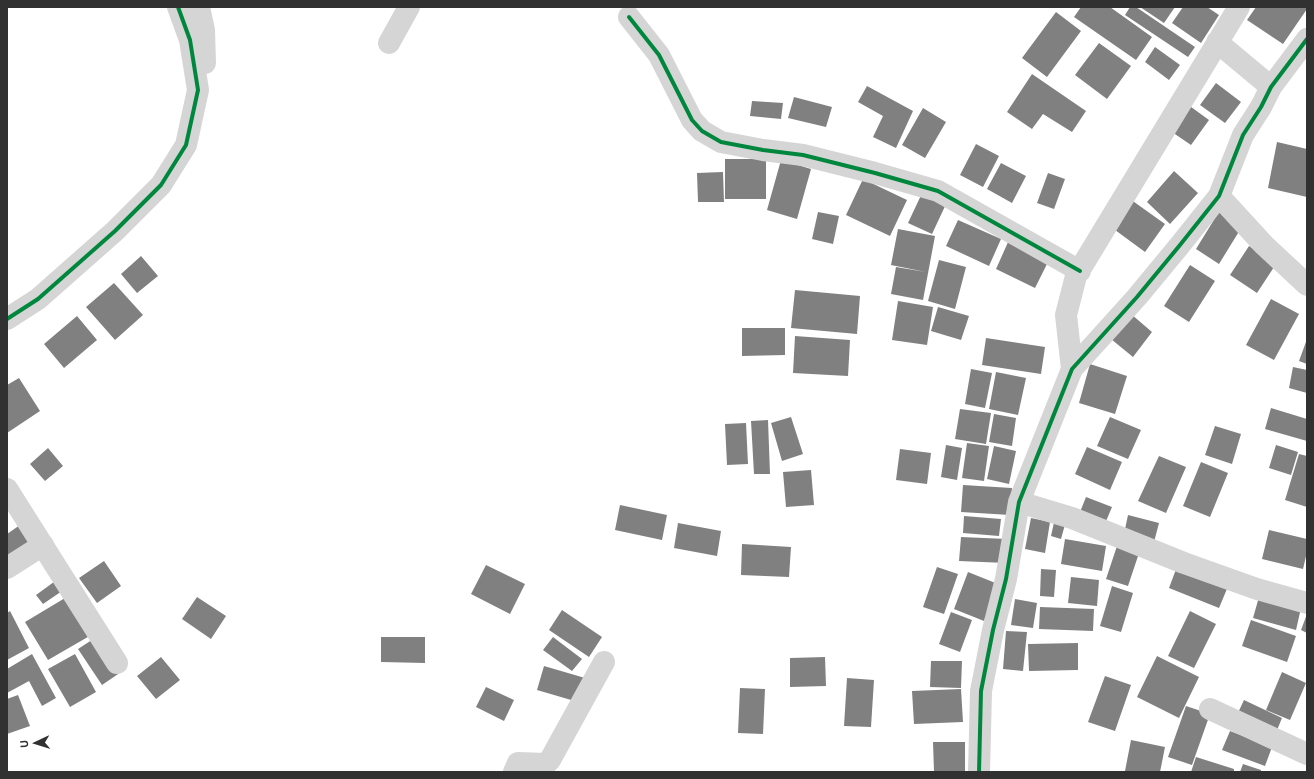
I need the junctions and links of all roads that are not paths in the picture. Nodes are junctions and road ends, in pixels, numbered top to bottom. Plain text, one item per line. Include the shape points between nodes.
1 (178, 7) edge
2 (199, 7) edge
3 (408, 7) edge
4 (1239, 7) edge
5 (629, 17) dead end
6 (1307, 39) edge
7 (1217, 42) junction
8 (389, 43) dead end
9 (1271, 87) junction
10 (198, 90) junction
11 (1219, 196) junction
12 (1080, 271) junction
13 (1307, 285) edge
14 (7, 319) edge
15 (1072, 369) junction
16 (7, 489) edge
17 (1019, 502) junction
18 (44, 546) junction
19 (7, 568) edge
20 (1307, 603) edge
21 (604, 662) dead end
22 (117, 663) dead end
23 (1210, 709) dead end
24 (1307, 754) edge
25 (514, 772) edge
26 (979, 772) edge

1 - 10 street via 190,40
2 - 10 street via 204,30 205,73
3 - 8 street
4 - 7 street
5 - 12 street via 659,55 692,120 702,131 721,142 803,155 938,191
6 - 9 street
7 - 9 street
7 - 12 street
9 - 11 street via 1243,135
10 - 14 street via 186,145 161,185 115,231 38,299
11 - 13 street via 1264,245
11 - 15 street via 1161,268
12 - 15 street via 1076,276 1066,315
15 - 17 street
16 - 18 street
17 - 20 street via 1072,518 1257,589
17 - 26 street via 1006,578 981,691
18 - 19 street
18 - 22 street
21 - 25 street via 550,760 546,764 518,763
23 - 24 street

